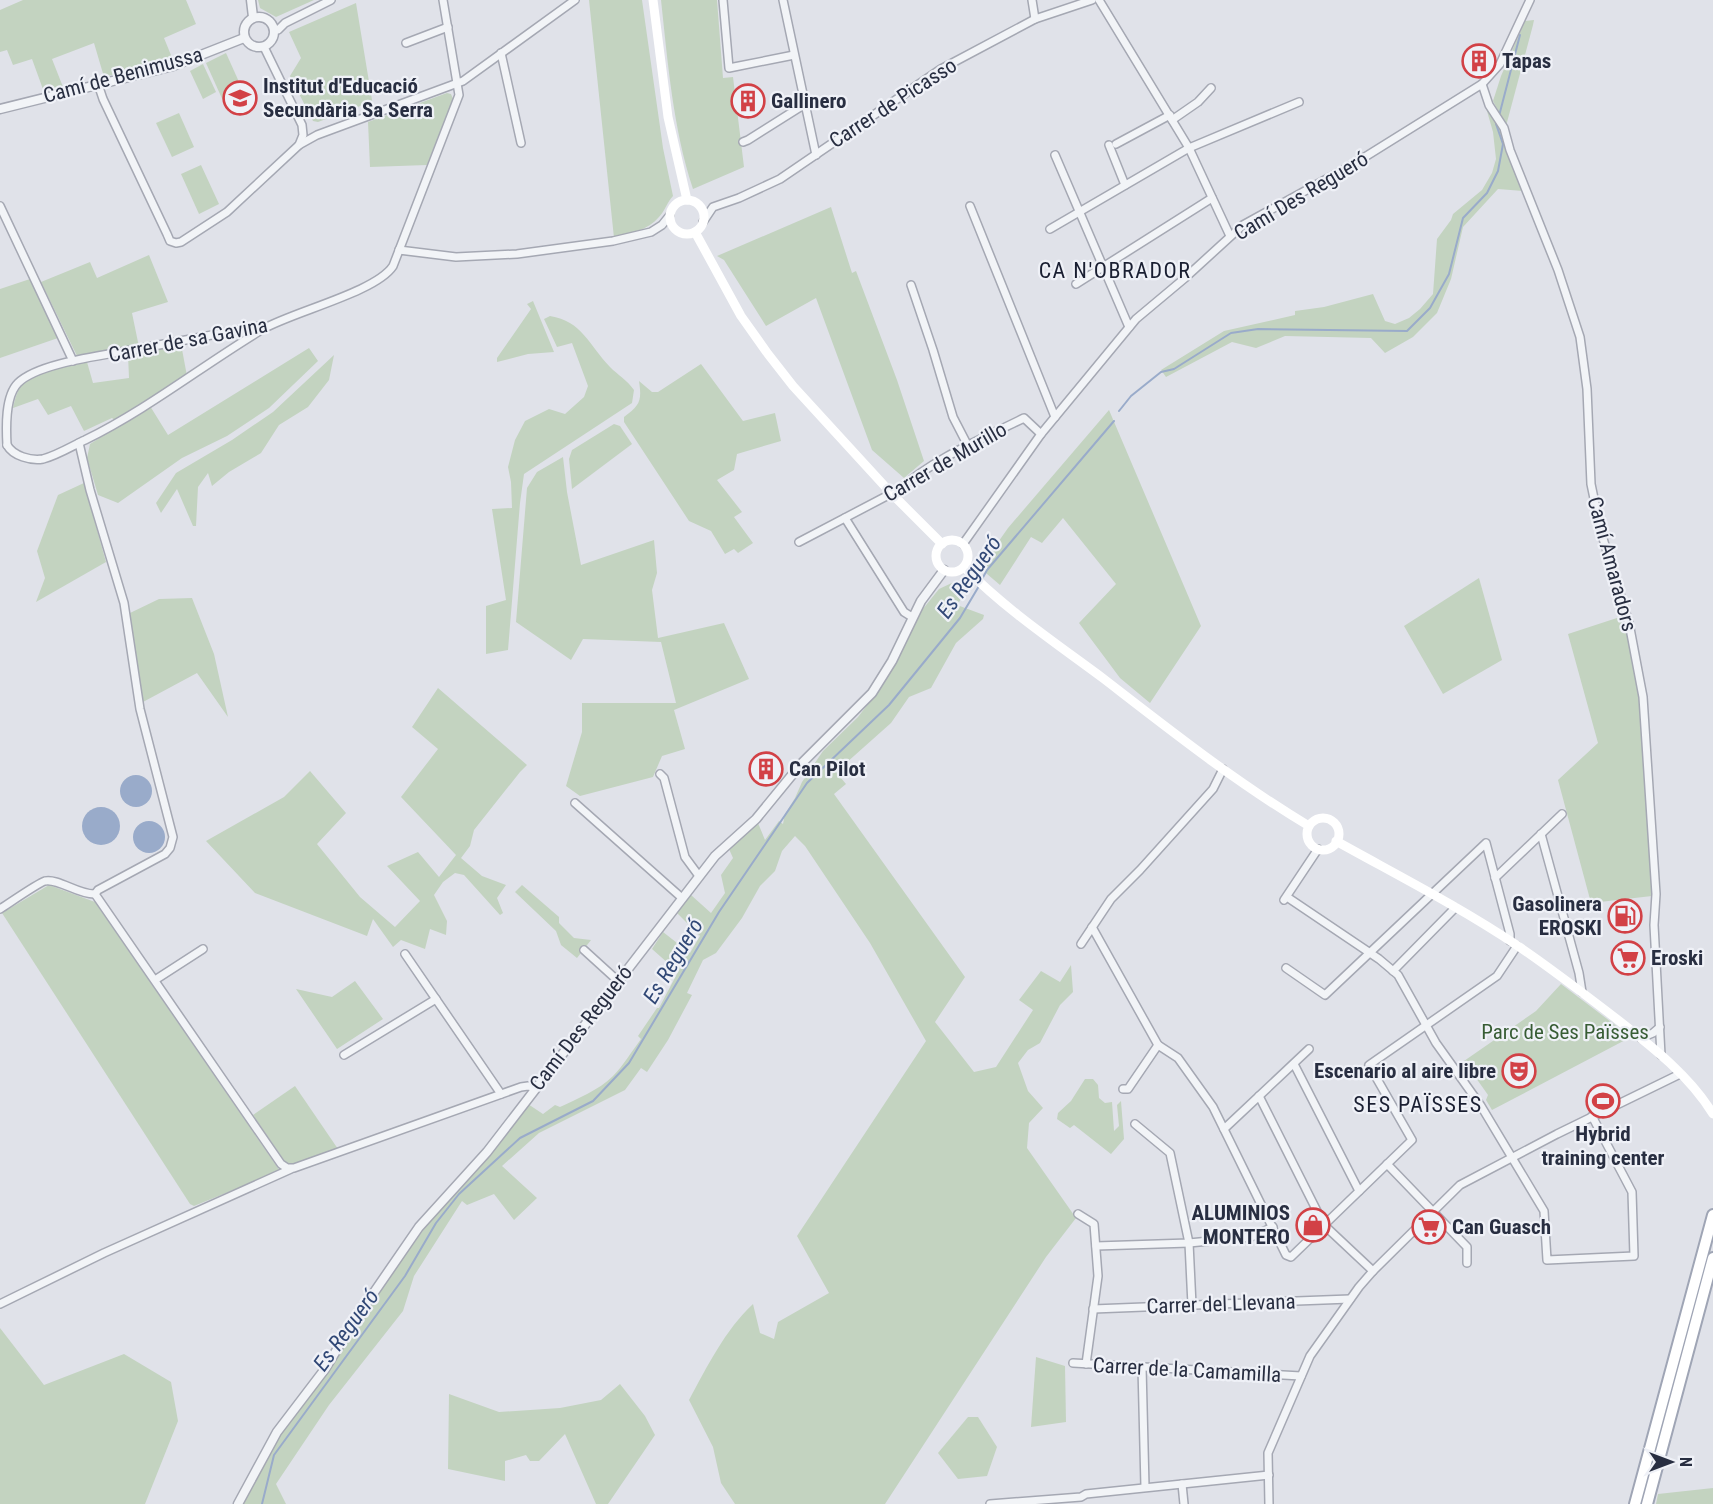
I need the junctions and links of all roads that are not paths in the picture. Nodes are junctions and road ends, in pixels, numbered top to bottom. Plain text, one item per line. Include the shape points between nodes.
1 (251, 0) edge
2 (331, 0) edge
3 (443, 0) edge
4 (575, 0) edge
5 (654, 0) edge
6 (723, 0) edge
7 (783, 0) edge
8 (1032, 0) edge
9 (1092, 0) edge
10 (1099, 0) edge
11 (1530, 0) edge
12 (253, 18) junction
13 (1035, 19) junction
14 (448, 27) junction
15 (274, 30) junction
16 (244, 38) junction
17 (406, 43) dead end
18 (264, 47) junction
19 (501, 53) junction
20 (794, 55) junction
21 (458, 83) junction
22 (98, 84) junction
23 (1482, 84) junction
24 (1211, 88) dead end
25 (1299, 102) dead end
26 (805, 104) junction
27 (0, 109) edge
28 (1171, 118) junction
29 (302, 125) junction
30 (317, 135) junction
31 (743, 142) dead end
32 (521, 143) dead end
33 (299, 145) junction
34 (1189, 148) junction
35 (816, 155) junction
36 (1055, 156) dead end
37 (1125, 185) junction
38 (1212, 198) junction
39 (687, 200) junction
40 (0, 206) edge
41 (970, 206) dead end
42 (1079, 211) junction
43 (670, 215) junction
44 (703, 222) junction
45 (1050, 229) dead end
46 (695, 232) junction
47 (1230, 236) junction
48 (399, 250) junction
49 (1104, 267) junction
50 (1076, 284) dead end
51 (911, 285) dead end
52 (1129, 327) junction
53 (264, 329) junction
54 (73, 361) junction
55 (1055, 417) junction
56 (1041, 434) junction
57 (79, 443) junction
58 (4, 446) edge
59 (968, 446) junction
60 (891, 493) junction
61 (845, 518) junction
62 (799, 542) dead end
63 (942, 544) junction
64 (963, 544) junction
65 (964, 567) junction
66 (944, 570) junction
67 (912, 617) junction
68 (1223, 769) junction
69 (660, 774) dead end
70 (575, 803) dead end
71 (1562, 814) dead end
72 (1309, 826) junction
73 (1541, 834) junction
74 (1336, 841) junction
75 (1318, 849) junction
76 (699, 876) junction
77 (1495, 878) junction
78 (95, 894) junction
79 (1432, 894) junction
80 (682, 898) junction
81 (1455, 908) junction
82 (0, 909) edge
83 (1092, 927) junction
84 (1513, 943) junction
85 (1081, 944) dead end
86 (203, 949) dead end
87 (584, 950) dead end
88 (1370, 953) junction
89 (405, 954) dead end
90 (1286, 968) dead end
91 (1393, 971) junction
92 (155, 981) junction
93 (617, 981) junction
94 (1582, 992) junction
95 (436, 999) junction
96 (1426, 1025) junction
97 (1660, 1027) junction
98 (1641, 1038) junction
99 (1158, 1045) junction
100 (1309, 1049) dead end
101 (344, 1055) dead end
102 (1661, 1055) junction
103 (1294, 1064) junction
104 (1680, 1074) junction
105 (534, 1088) junction
106 (1123, 1089) dead end
107 (501, 1094) junction
108 (1260, 1096) junction
109 (1710, 1106) edge
110 (1713, 1114) edge
111 (1592, 1116) junction
112 (1135, 1124) dead end
113 (1224, 1129) junction
114 (1513, 1156) junction
115 (1387, 1164) junction
116 (294, 1168) junction
117 (1359, 1191) junction
118 (1433, 1213) junction
119 (1078, 1214) dead end
120 (1713, 1215) edge
121 (1324, 1225) junction
122 (1273, 1227) junction
123 (1189, 1243) junction
124 (1096, 1246) junction
125 (1713, 1258) edge
126 (1467, 1263) dead end
127 (1372, 1271) junction
128 (1350, 1299) junction
129 (0, 1304) edge
130 (1192, 1305) junction
131 (1093, 1309) junction
132 (1073, 1363) dead end
133 (1086, 1364) junction
134 (1142, 1367) junction
135 (1301, 1376) junction
136 (1269, 1475) junction
137 (1182, 1484) junction
138 (1144, 1487) junction
139 (1086, 1494) junction
140 (238, 1504) edge
141 (993, 1504) edge
142 (1085, 1504) edge
143 (1184, 1504) edge
144 (1269, 1504) edge
145 (1635, 1504) edge
146 (1647, 1504) edge

1 - 12 street
2 - 15 street
3 - 14 street, Carrer de sa Gavina
4 - 19 street
5 - 39 main road via 668,117
6 - 20 street via 729,68
7 - 20 street
8 - 13 street
9 - 13 street, Carrer de Picasso
10 - 28 street
11 - 23 street, Camí Des Regueró via 1500,64
12 - 15 street via 267,19
12 - 16 street via 246,22
13 - 35 street, Carrer de Picasso via 941,69
14 - 17 street
14 - 21 street, Carrer de sa Gavina
15 - 18 street via 270,43
16 - 18 street via 249,45
16 - 22 street, Camí de Benimussa via 173,66
18 - 29 street
19 - 21 street
19 - 32 street
20 - 26 street
21 - 30 street
21 - 48 street, Carrer de sa Gavina via 458,100
22 - 27 street, Camí de Benimussa
22 - 33 street via 166,234 176,243 226,212
23 - 47 street, Camí Des Regueró
23 - 97 street, Camí Amaradors via 1492,111 1502,123 1575,318 1583,353 1591,484 1601,532 1629,623 1643,697
24 - 28 street via 1198,102
25 - 34 street
26 - 31 street
26 - 35 street
28 - 34 street
28 - 37 street via 1113,144
29 - 30 street
29 - 33 street
30 - 33 street
34 - 37 street
34 - 38 street
35 - 44 street, Carrer de Picasso via 780,179 713,207
36 - 42 street
37 - 42 street
38 - 47 street
38 - 49 street
39 - 43 main road via 677,203
39 - 44 main road via 700,207
40 - 54 street
41 - 55 street
42 - 45 street
42 - 49 street
43 - 46 main road via 677,231
43 - 48 street via 651,232 517,254 456,256
44 - 46 main road
46 - 60 main road via 741,316 768,354
47 - 52 street, Camí Des Regueró
48 - 53 street, Carrer de sa Gavina via 383,277
49 - 50 street
49 - 52 street
51 - 59 street via 953,417
52 - 55 street, Camí Des Regueró
53 - 54 street, Carrer de sa Gavina via 261,326
53 - 57 street via 119,424
54 - 58 street, Carrer de sa Gavina via 19,382 12,392
55 - 56 street, Camí Des Regueró
56 - 59 street, Carrer de Murillo via 1024,418
56 - 64 street, Camí Des Regueró
57 - 58 street via 41,459 22,456
57 - 78 street via 124,603 140,709 173,837 165,854
59 - 60 street, Carrer de Murillo
60 - 61 street, Carrer de Murillo
60 - 63 main road
61 - 62 street, Carrer de Murillo
61 - 67 street via 904,612
63 - 64 main road via 950,540
63 - 66 main road via 936,558
64 - 65 main road via 969,558
65 - 66 main road via 957,572
65 - 68 main road via 1051,639
66 - 67 street, Camí Des Regueró
67 - 76 street, Camí Des Regueró via 872,693 801,764 756,819 723,846
68 - 72 main road
68 - 83 street via 1213,789 1111,899
69 - 76 street via 685,857
70 - 80 street
71 - 73 street
72 - 74 main road via 1317,819 1332,821 1338,831
72 - 75 main road via 1307,837
73 - 77 street
73 - 94 street
74 - 75 main road via 1328,849
74 - 79 main road
75 - 88 street via 1285,898
76 - 80 street, Camí Des Regueró
77 - 79 street via 1486,843
77 - 84 street
78 - 82 street via 45,881
78 - 92 street
79 - 81 main road
79 - 88 street
80 - 93 street, Camí Des Regueró
81 - 84 main road
81 - 91 street
83 - 85 street
83 - 99 street
84 - 94 main road
84 - 96 street via 1497,976
86 - 92 street
87 - 93 street
88 - 90 street via 1325,995
88 - 91 street
89 - 95 street
91 - 96 street
92 - 116 street via 281,1164
93 - 105 street, Camí Des Regueró
94 - 98 main road
95 - 101 street
95 - 107 street
96 - 114 street
96 - 115 street via 1369,1065 1412,1140
97 - 98 street
97 - 102 street, Camí Amaradors
98 - 102 main road
99 - 106 street via 1128,1089
99 - 113 street via 1178,1058
100 - 103 street
102 - 104 main road
103 - 108 street
103 - 117 street
104 - 109 main road
104 - 111 street
105 - 107 street via 528,1086
105 - 140 street, Camí Des Regueró via 487,1152 419,1227 325,1369 277,1432
107 - 116 street
108 - 113 street
108 - 121 street
109 - 110 main road
111 - 114 street
111 - 114 street via 1632,1192 1634,1256 1546,1260 1544,1210
112 - 123 street via 1170,1153
113 - 122 street
114 - 118 street via 1460,1185
115 - 117 street
115 - 118 street
116 - 129 street via 104,1252
117 - 121 street
118 - 126 street via 1467,1247
118 - 127 street
119 - 124 street via 1094,1224
120 - 145 main road
121 - 122 street via 1291,1257 1286,1255
121 - 127 street
122 - 123 street via 1251,1237
123 - 124 street
123 - 130 street
124 - 131 street via 1098,1276
125 - 146 main road
127 - 128 street
128 - 130 street, Carrer del Llevana
128 - 135 street via 1310,1356
130 - 131 street, Carrer del Llevana
131 - 133 street
132 - 133 street, Carrer de la Camamilla
133 - 134 street, Carrer de la Camamilla
134 - 135 street, Carrer de la Camamilla
134 - 138 street
135 - 136 street via 1268,1453
136 - 137 street
136 - 144 street
137 - 138 street
137 - 143 street
138 - 139 street
139 - 141 street
139 - 142 street

